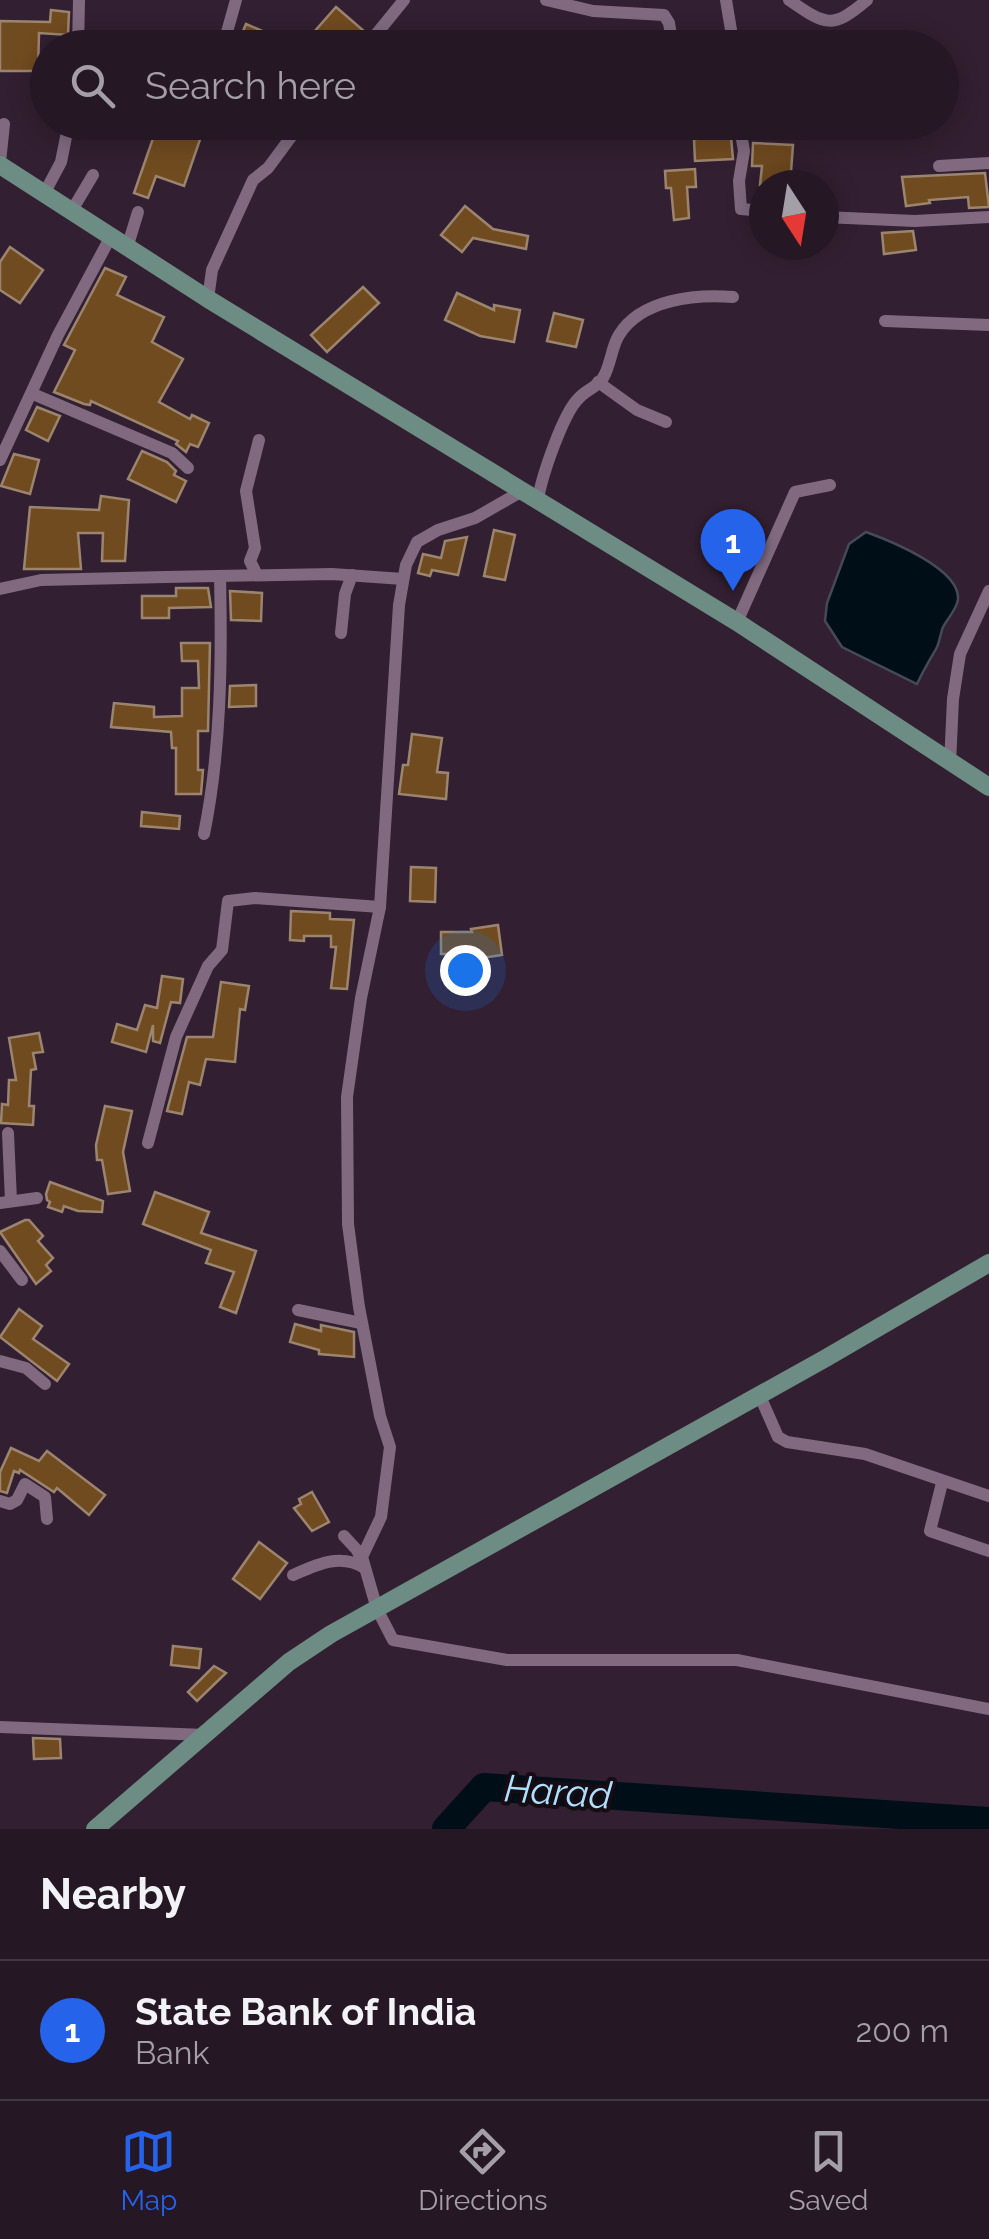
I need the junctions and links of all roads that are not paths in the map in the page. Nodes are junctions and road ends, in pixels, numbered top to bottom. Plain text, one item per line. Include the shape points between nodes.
1 (79, 0) edge
2 (236, 0) edge
3 (404, 0) edge
4 (546, 0) edge
5 (726, 0) edge
6 (790, 0) edge
7 (867, 0) edge
8 (566, 3) edge
9 (78, 30) edge
10 (228, 30) edge
11 (380, 30) edge
12 (671, 30) edge
13 (731, 30) edge
14 (4, 124) dead end
15 (65, 140) edge
16 (287, 140) edge
17 (742, 140) edge
18 (989, 163) edge
19 (0, 164) edge
20 (939, 166) dead end
21 (92, 175) dead end
22 (44, 194) junction
23 (749, 210) edge
24 (71, 212) junction
25 (138, 212) dead end
26 (989, 217) edge
27 (839, 218) edge
28 (110, 238) junction
29 (127, 248) junction
30 (733, 297) dead end
31 (208, 299) junction
32 (885, 321) dead end
33 (989, 325) edge
34 (598, 382) junction
35 (33, 394) junction
36 (666, 422) dead end
37 (259, 440) dead end
38 (0, 460) edge
39 (188, 468) dead end
40 (830, 485) dead end
41 (531, 494) junction
42 (352, 574) junction
43 (220, 576) junction
44 (257, 576) junction
45 (404, 579) junction
46 (0, 589) edge
47 (989, 591) edge
48 (738, 622) junction
49 (341, 632) dead end
50 (950, 764) junction
51 (989, 787) edge
52 (204, 834) dead end
53 (380, 906) junction
54 (8, 1133) dead end
55 (148, 1143) dead end
56 (37, 1198) dead end
57 (6, 1202) edge
58 (0, 1251) edge
59 (989, 1263) edge
60 (22, 1280) dead end
61 (298, 1310) dead end
62 (362, 1323) junction
63 (0, 1361) edge
64 (44, 1384) dead end
65 (759, 1394) junction
66 (942, 1483) junction
67 (989, 1496) edge
68 (0, 1500) edge
69 (47, 1519) dead end
70 (344, 1536) dead end
71 (989, 1551) edge
72 (365, 1568) junction
73 (293, 1575) dead end
74 (377, 1609) junction
75 (989, 1708) edge
76 (0, 1728) edge
77 (205, 1735) junction
78 (95, 1829) edge

1 - 9 street
2 - 10 street
3 - 11 street
4 - 8 street
5 - 13 street
6 - 7 street via 820,22 835,22
8 - 12 street via 664,16
14 - 19 street
15 - 22 street
16 - 31 street via 253,180 212,270
17 - 23 street via 741,209
18 - 20 street
19 - 22 street
21 - 24 street
22 - 24 street
24 - 28 street
25 - 29 street
26 - 27 street
28 - 29 street
28 - 35 street
29 - 31 street
30 - 34 street via 698,294 646,312 617,337
31 - 41 street
32 - 33 street
34 - 36 street
34 - 41 street via 578,398
35 - 38 street
35 - 39 street via 172,453
37 - 44 street via 246,491 255,548 250,561
40 - 48 street via 795,492
41 - 45 street via 418,542
41 - 48 street
42 - 44 street
42 - 45 street
42 - 49 street
43 - 44 street
43 - 46 street via 41,580
43 - 52 street via 221,661
45 - 53 street
47 - 50 street via 960,654
48 - 50 street
50 - 51 street
53 - 55 street via 228,901 222,950 176,1037
53 - 62 street via 347,1097 348,1224
54 - 57 street
56 - 57 street
58 - 60 street
59 - 65 street
61 - 62 street
62 - 72 street via 390,1447 382,1518 362,1557
63 - 64 street via 26,1368
65 - 66 street via 778,1437 787,1442 865,1454
65 - 74 street
66 - 67 street
66 - 71 street via 930,1531
68 - 69 street via 17,1500 26,1484 46,1497
70 - 72 street
72 - 73 street via 351,1560
72 - 74 street
74 - 75 street via 394,1640 507,1660 737,1660
74 - 77 street via 289,1662
76 - 77 street
77 - 78 street

